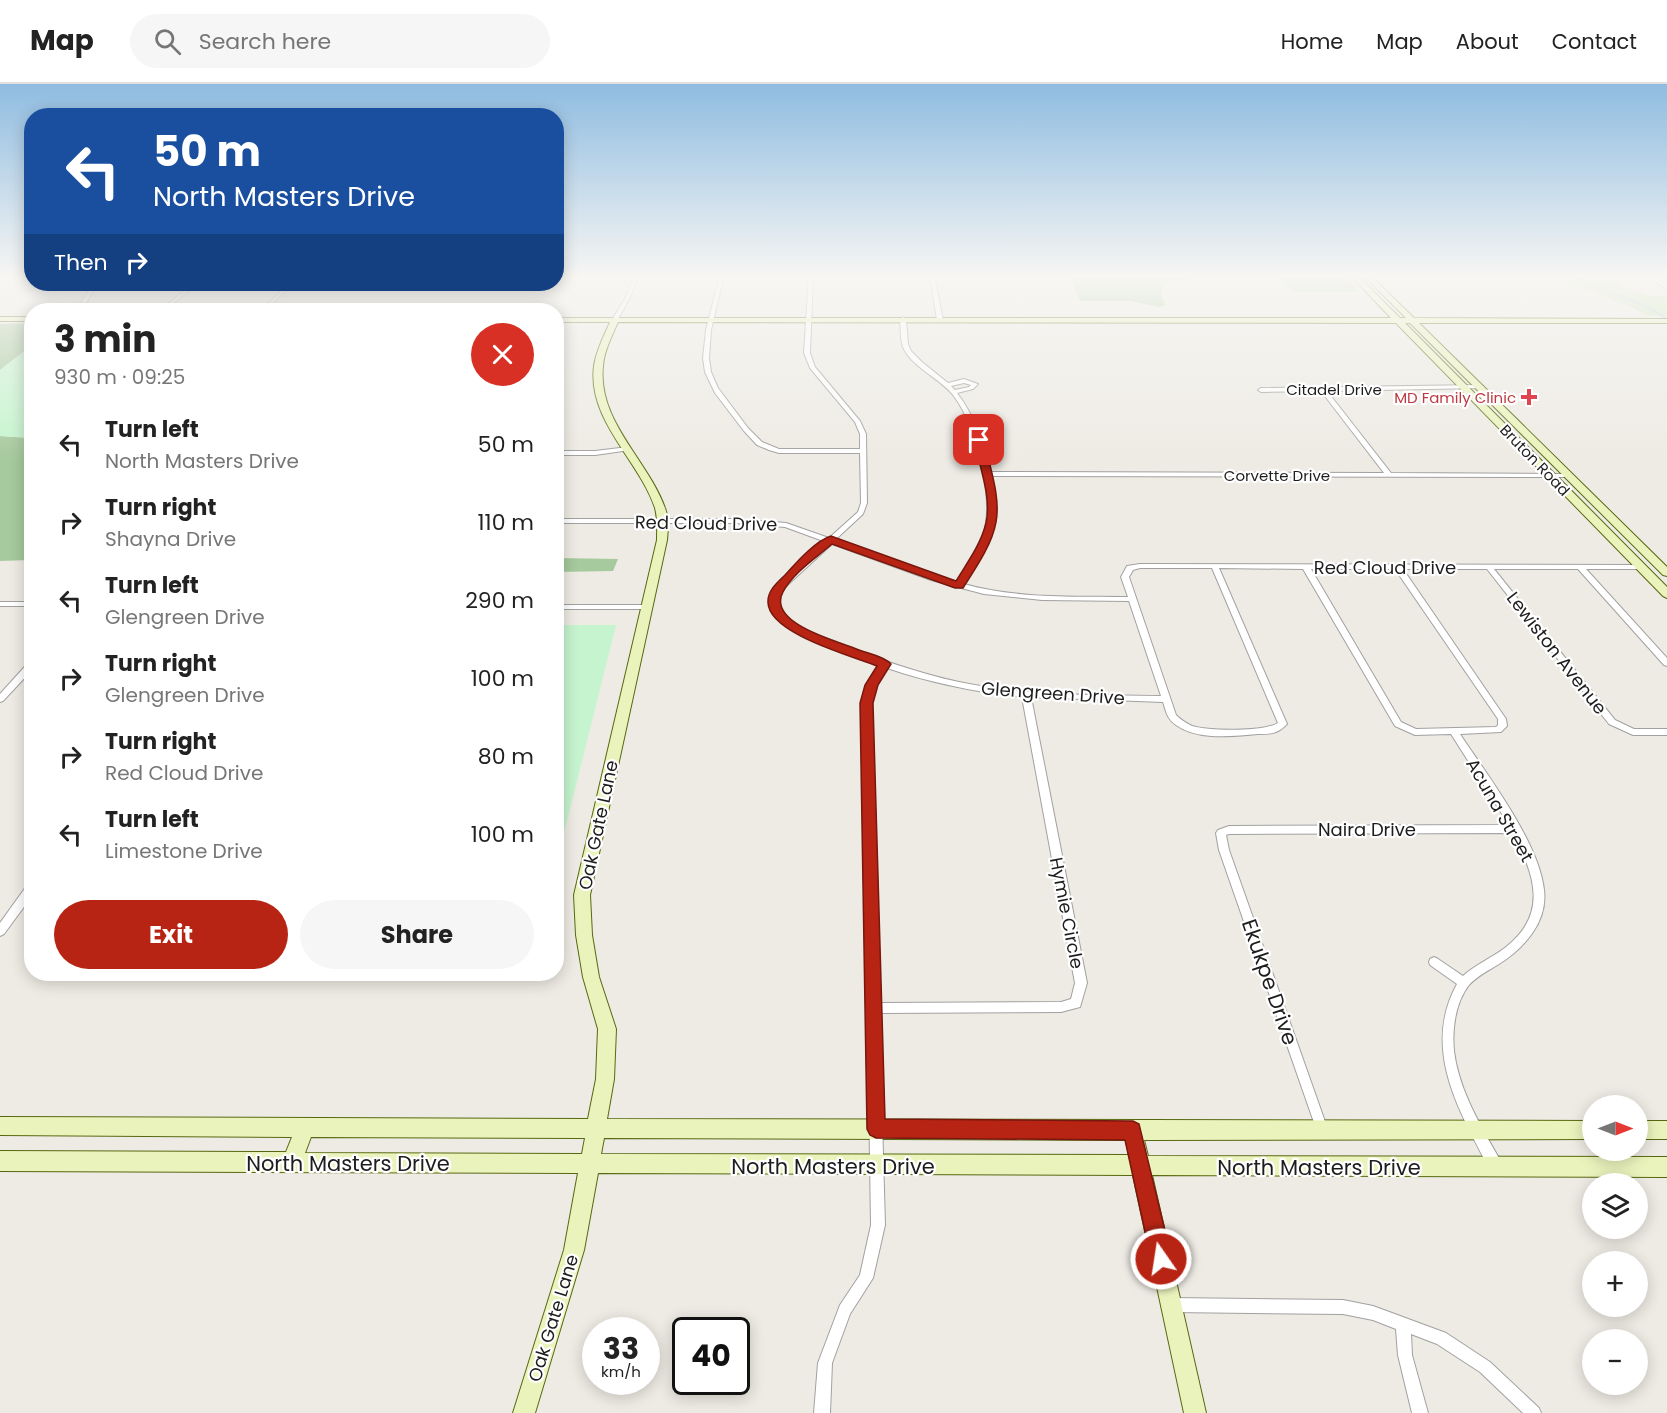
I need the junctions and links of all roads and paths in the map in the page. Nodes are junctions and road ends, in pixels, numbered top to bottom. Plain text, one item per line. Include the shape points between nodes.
1 (608, 337) edge
2 (708, 337) edge
3 (807, 337) edge
4 (906, 337) edge
5 (1415, 337) edge
6 (1428, 337) edge
7 (946, 385) junction
8 (1479, 387) junction
9 (1466, 389) junction
10 (1261, 390) dead end
11 (1323, 390) junction
12 (954, 392) junction
13 (628, 449) junction
14 (863, 451) junction
15 (564, 453) edge
16 (986, 474) junction
17 (1389, 475) junction
18 (1550, 475) junction
19 (1568, 475) junction
20 (564, 521) edge
21 (663, 522) junction
22 (831, 540) junction
23 (1634, 540) junction
24 (1614, 541) junction
25 (1215, 567) junction
26 (1306, 567) junction
27 (1398, 567) junction
28 (1489, 567) junction
29 (1580, 567) junction
30 (1640, 567) junction
31 (1664, 570) edge
32 (959, 586) junction
33 (1667, 594) edge
34 (1133, 599) junction
35 (0, 604) edge
36 (24, 604) edge
37 (564, 607) edge
38 (646, 607) junction
39 (1667, 663) edge
40 (885, 664) junction
41 (24, 673) edge
42 (1026, 695) junction
43 (0, 699) edge
44 (1165, 699) junction
45 (1454, 732) junction
46 (1667, 732) edge
47 (1514, 829) junction
48 (1221, 833) joint
49 (24, 897) edge
50 (0, 931) edge
51 (1434, 962) dead end
52 (1464, 983) junction
53 (874, 1008) junction
54 (0, 1126) edge
55 (305, 1127) junction
56 (596, 1128) junction
57 (1476, 1128) junction
58 (876, 1129) junction
59 (1322, 1130) junction
60 (1582, 1130) edge
61 (1648, 1130) edge
62 (1667, 1130) edge
63 (1133, 1131) junction
64 (0, 1161) edge
65 (291, 1163) junction
66 (590, 1165) junction
67 (878, 1166) junction
68 (1141, 1167) junction
69 (1496, 1167) junction
70 (1667, 1167) edge
71 (1172, 1305) junction
72 (1403, 1323) junction
73 (524, 1413) edge
74 (822, 1413) edge
75 (1195, 1413) edge
76 (1420, 1413) edge
77 (1534, 1413) edge

1 - 13 main road, Oak Gate Lane via 598,380 605,407
2 - 14 street via 706,363 712,383 754,440 767,449 779,451
3 - 14 street, Glengreen Drive via 812,367 858,422
4 - 7 street via 909,352
5 - 9 main road, Bruton Road
6 - 8 main road, Bruton Road
7 - 12 street
7 - 12 street via 964,381 975,384
8 - 9 street, Citadel Drive
8 - 19 main road, Bruton Road
9 - 11 street, Citadel Drive
9 - 18 main road, Bruton Road
10 - 11 street, Citadel Drive
11 - 17 street
12 - 16 street via 974,425
13 - 15 street
13 - 21 main road, Oak Gate Lane via 653,492
14 - 22 street, Glengreen Drive via 861,513
16 - 17 street, Corvette Drive
16 - 32 street via 991,523
17 - 18 street, Corvette Drive
18 - 19 street, Corvette Drive
18 - 24 main road, Bruton Road
19 - 23 main road, Bruton Road
20 - 21 street, Red Cloud Drive
21 - 22 street, Red Cloud Drive via 765,522
21 - 38 main road, Oak Gate Lane
22 - 32 street, Red Cloud Drive
22 - 40 street, Glengreen Drive via 778,589 774,600 776,613 792,628
23 - 24 main road
23 - 31 main road, Bruton Road
24 - 30 main road, Bruton Road
25 - 26 street, Red Cloud Drive
25 - 34 street, Red Cloud Drive via 1130,568 1125,577
25 - 44 street via 1283,724 1273,730 1199,732 1177,723
26 - 27 street, Red Cloud Drive
26 - 45 street via 1392,718 1415,732
27 - 28 street, Red Cloud Drive
27 - 45 street via 1502,719 1503,726 1498,730
28 - 29 street, Red Cloud Drive
28 - 46 street, Lewiston Avenue via 1612,722 1633,732
29 - 30 street, Red Cloud Drive
29 - 39 street
30 - 31 main road
30 - 33 main road, Bruton Road
32 - 34 street, Red Cloud Drive via 1042,598
34 - 44 street
35 - 36 street
37 - 38 street
38 - 56 main road, Oak Gate Lane via 582,895 591,977 607,1029 605,1078
40 - 42 street, Glengreen Drive via 947,683
40 - 53 street via 872,685 867,703
41 - 43 street
42 - 44 street, Glengreen Drive
42 - 53 street, Hymie Circle via 1081,983 1076,1003 1051,1007
45 - 47 street, Acuna Street
47 - 48 street, Naira Drive
47 - 52 street, Acuna Street via 1533,865 1539,889 1538,909 1522,940
48 - 59 street, Ekukpe Drive
49 - 50 street
51 - 52 street
52 - 57 street, Acuna Street via 1453,1005 1448,1035 1459,1090
53 - 58 street
54 - 55 main road, North Masters Drive
55 - 56 main road, North Masters Drive
55 - 65 main road
56 - 58 main road, North Masters Drive
56 - 66 main road, Oak Gate Lane
57 - 59 main road, North Masters Drive
57 - 60 main road, North Masters Drive
57 - 69 street, Acuna Street
58 - 63 main road, North Masters Drive
58 - 67 street
59 - 63 main road, North Masters Drive
61 - 62 main road
63 - 68 main road
64 - 65 main road, North Masters Drive
65 - 66 main road, North Masters Drive
66 - 67 main road, North Masters Drive
66 - 73 main road, Oak Gate Lane via 574,1250
67 - 68 main road, North Masters Drive
67 - 74 street via 878,1225 873,1254 866,1278 845,1310 825,1363
68 - 69 main road, North Masters Drive
68 - 71 main road
69 - 70 main road, North Masters Drive
71 - 72 street via 1343,1307
71 - 75 main road
72 - 76 street via 1405,1355
72 - 77 street via 1441,1338 1485,1367

